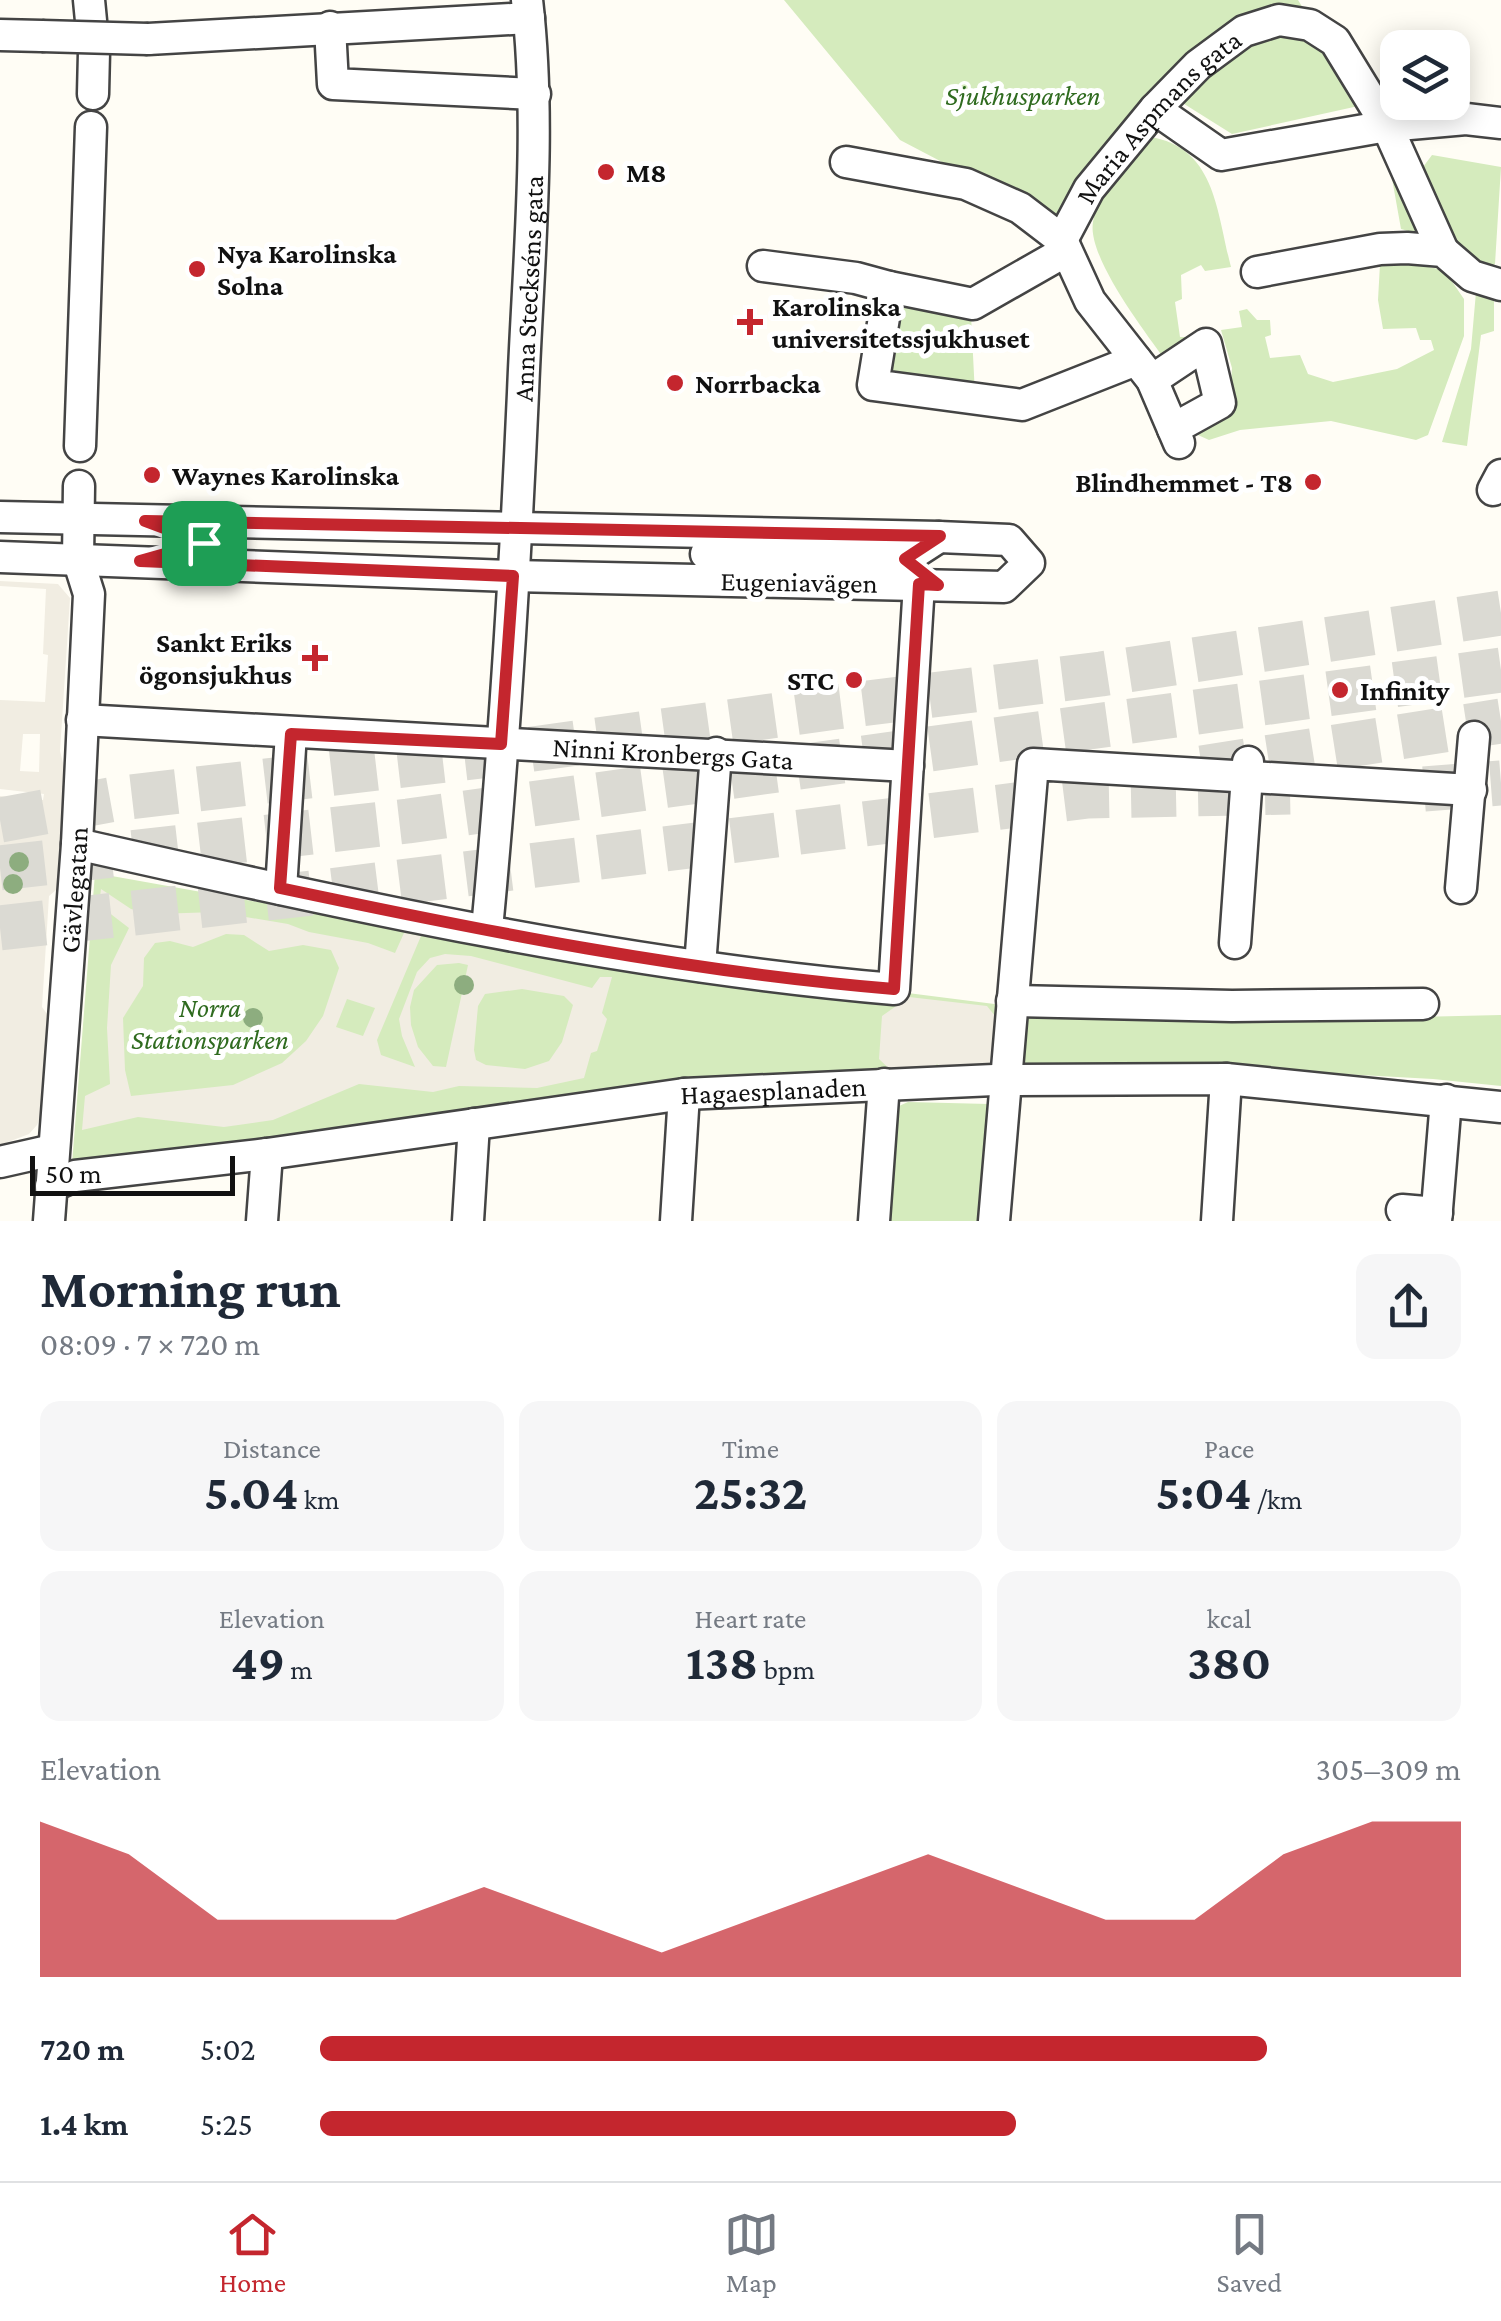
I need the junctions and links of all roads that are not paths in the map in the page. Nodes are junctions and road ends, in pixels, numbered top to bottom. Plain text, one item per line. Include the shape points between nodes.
1 (89, 0) edge
2 (528, 9) edge
3 (330, 27) junction
4 (0, 35) edge
5 (93, 94) dead end
6 (535, 94) junction
7 (1155, 110) junction
8 (1501, 123) edge
9 (92, 126) dead end
10 (1387, 126) junction
11 (846, 162) dead end
12 (1064, 246) junction
13 (1443, 251) junction
14 (763, 266) dead end
15 (1257, 272) dead end
16 (1501, 286) edge
17 (889, 287) junction
18 (1144, 370) junction
19 (80, 446) dead end
20 (78, 486) dead end
21 (0, 517) edge
22 (78, 519) junction
23 (145, 521) junction
24 (516, 527) junction
25 (940, 536) junction
26 (204, 543) junction
27 (390, 550) dead end
28 (706, 554) dead end
29 (0, 557) edge
30 (78, 559) junction
31 (140, 561) junction
32 (513, 576) junction
33 (921, 576) junction
34 (82, 720) junction
35 (291, 734) junction
36 (1474, 737) dead end
37 (501, 744) junction
38 (716, 753) junction
39 (908, 766) junction
40 (1248, 770) junction
41 (1471, 790) junction
42 (77, 844) junction
43 (280, 888) junction
44 (1461, 888) dead end
45 (487, 930) junction
46 (1235, 943) dead end
47 (700, 966) junction
48 (1012, 1000) junction
49 (1424, 1004) dead end
50 (1226, 1079) junction
51 (1004, 1081) junction
52 (884, 1084) junction
53 (1446, 1100) junction
54 (1501, 1107) edge
55 (683, 1108) junction
56 (473, 1136) junction
57 (53, 1150) junction
58 (267, 1154) junction
59 (0, 1162) edge
60 (52, 1186) junction
61 (1402, 1210) dead end
62 (1436, 1217) edge
63 (49, 1221) edge
64 (262, 1221) edge
65 (468, 1221) edge
66 (676, 1221) edge
67 (874, 1221) edge
68 (994, 1221) edge
69 (1217, 1221) edge

1 - 5 street
2 - 3 street
2 - 6 street, Anna Steckséns gata
3 - 4 street, bridge via 148,39
3 - 6 street via 334,84
6 - 24 street, Anna Steckséns gata
7 - 10 street via 1221,155
7 - 10 street, Maria Aspmans gata via 1198,64 1244,31 1279,20 1310,25 1335,40
7 - 12 street, Maria Aspmans gata via 1089,189
8 - 10 street
9 - 19 street
10 - 13 street, Maria Aspmans gata
11 - 12 street via 966,184 1020,208
12 - 17 street via 972,304
12 - 18 street via 1090,300
13 - 15 street via 1380,249
13 - 16 street via 1472,276
14 - 17 street
17 - 18 street via 873,385 1022,405
18 - 18 street via 1176,436 1220,403 1206,344
20 - 22 street
21 - 22 street, Eugeniavägen
22 - 23 street, Eugeniavägen
22 - 30 street, Gävlegatan
23 - 24 street, Eugeniavägen
23 - 26 street
24 - 25 street, Eugeniavägen
24 - 32 street, Anna Steckséns gata
25 - 33 street
25 - 33 street, Eugeniavägen via 1008,540 1029,563 1004,587
26 - 27 street
26 - 31 street
28 - 33 street
29 - 30 street, Eugeniavägen
30 - 31 street, Eugeniavägen
30 - 34 street, Gävlegatan via 88,594
31 - 32 street, Eugeniavägen
32 - 33 street, Eugeniavägen
32 - 37 street
33 - 39 street
34 - 35 street, Ninni Kronbergs Gata via 158,738
34 - 42 street, Gävlegatan
35 - 37 street, Ninni Kronbergs Gata
35 - 43 street
36 - 41 street
37 - 38 street, Ninni Kronbergs Gata
37 - 45 street
38 - 39 street, Ninni Kronbergs Gata
38 - 47 street
39 - 47 street via 894,989
40 - 41 street
40 - 46 street
40 - 48 street via 1033,764
41 - 44 street
42 - 43 street
42 - 57 street, Gävlegatan
43 - 45 street
45 - 47 street
48 - 49 street
48 - 51 street
50 - 51 street, Hagaesplanaden
50 - 53 street, Hagaesplanaden
50 - 69 street
51 - 52 street, Hagaesplanaden
51 - 68 street
52 - 55 street, Hagaesplanaden
52 - 67 street
53 - 54 street, Hagaesplanaden
53 - 62 street
55 - 56 street, Hagaesplanaden
55 - 66 street
56 - 58 street, Hagaesplanaden
56 - 65 street
57 - 59 street
57 - 60 street, Gävlegatan
58 - 60 street, Hagaesplanaden via 74,1176
58 - 64 street
60 - 63 street, Gävlegatan
61 - 62 street

